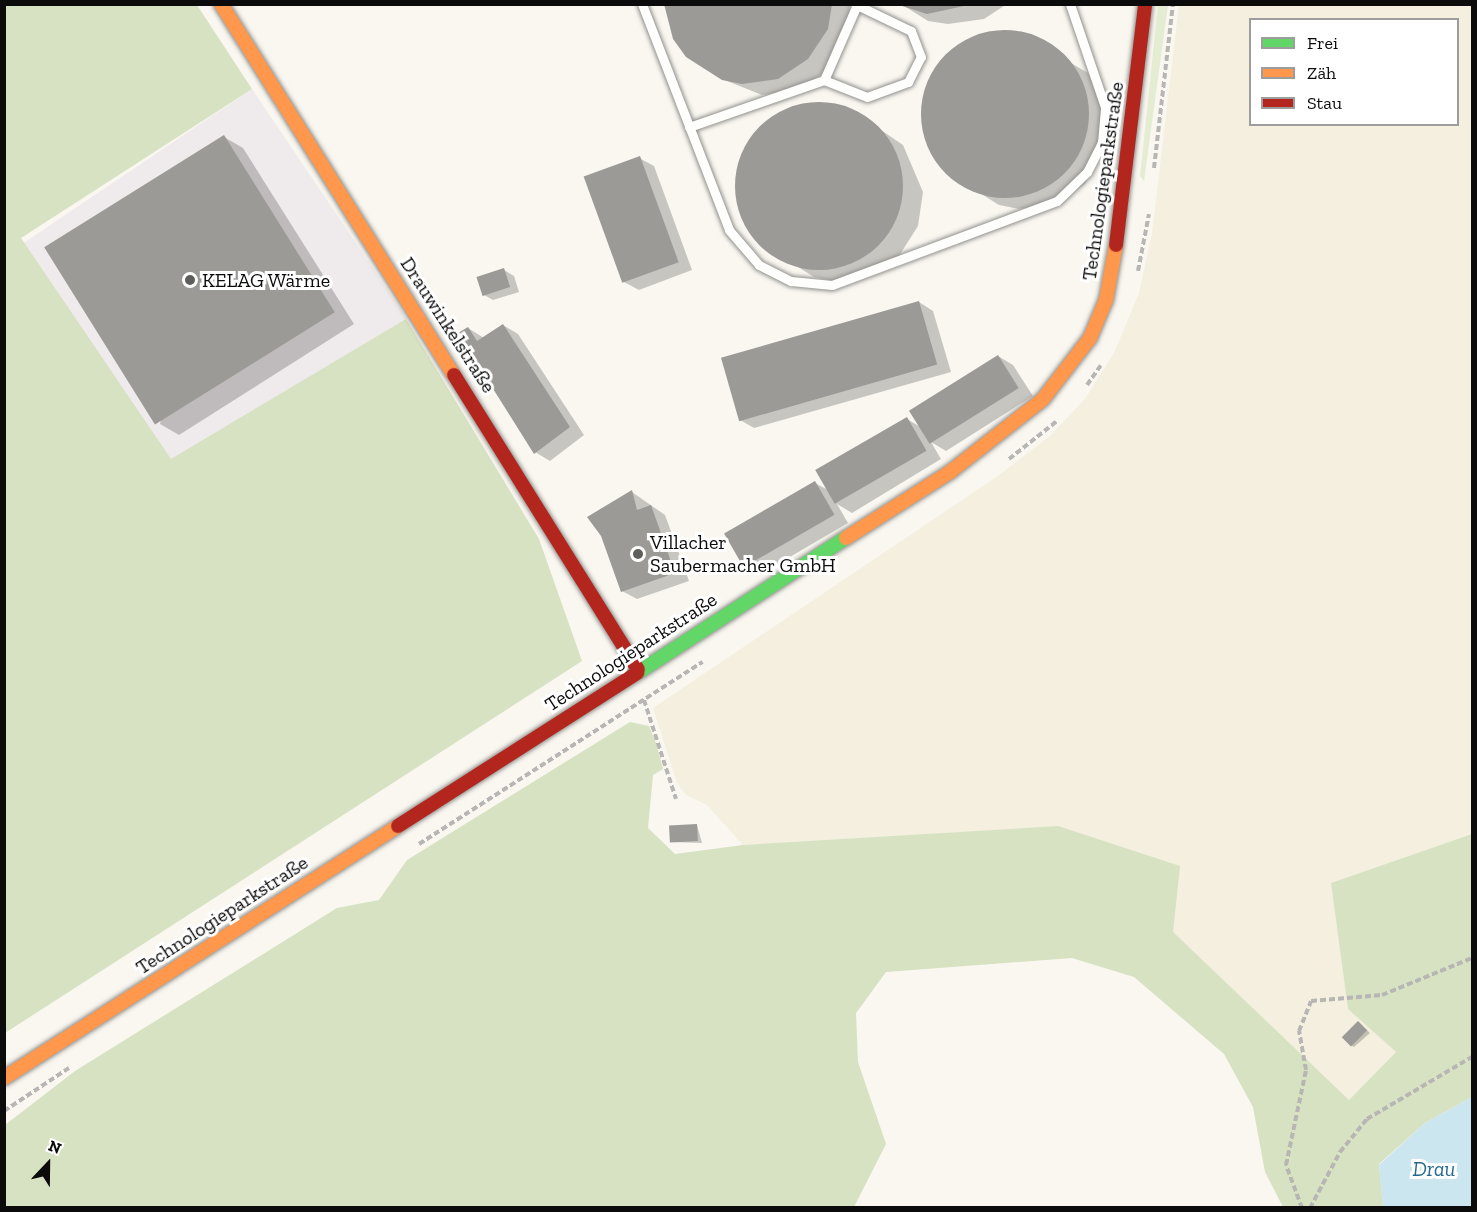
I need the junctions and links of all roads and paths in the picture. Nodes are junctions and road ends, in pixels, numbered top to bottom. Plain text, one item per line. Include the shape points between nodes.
1 (221, 4) edge
2 (642, 4) edge
3 (1070, 4) edge
4 (1145, 4) edge
5 (855, 6) edge
6 (824, 80) junction
7 (689, 127) junction
8 (639, 669) junction
9 (676, 799) dead end
10 (1473, 958) edge
11 (1473, 1057) edge
12 (4, 1078) edge
13 (1302, 1208) edge
14 (1310, 1208) edge

1 - 8 street, Drauwinkelstraße
2 - 7 lane
3 - 7 lane via 1105,106 1102,143 1087,172 1057,201 832,285 791,280 759,264 729,230
4 - 8 street, Technologieparkstraße via 1114,262 1098,319 1072,368 1003,435 950,472
5 - 6 lane
5 - 6 lane via 911,31 921,57 908,82 867,97
6 - 7 lane
8 - 9 path
8 - 12 street, Technologieparkstraße
10 - 13 path via 1382,995 1311,1001 1299,1032 1306,1070 1286,1165
11 - 14 path via 1367,1119 1340,1152

